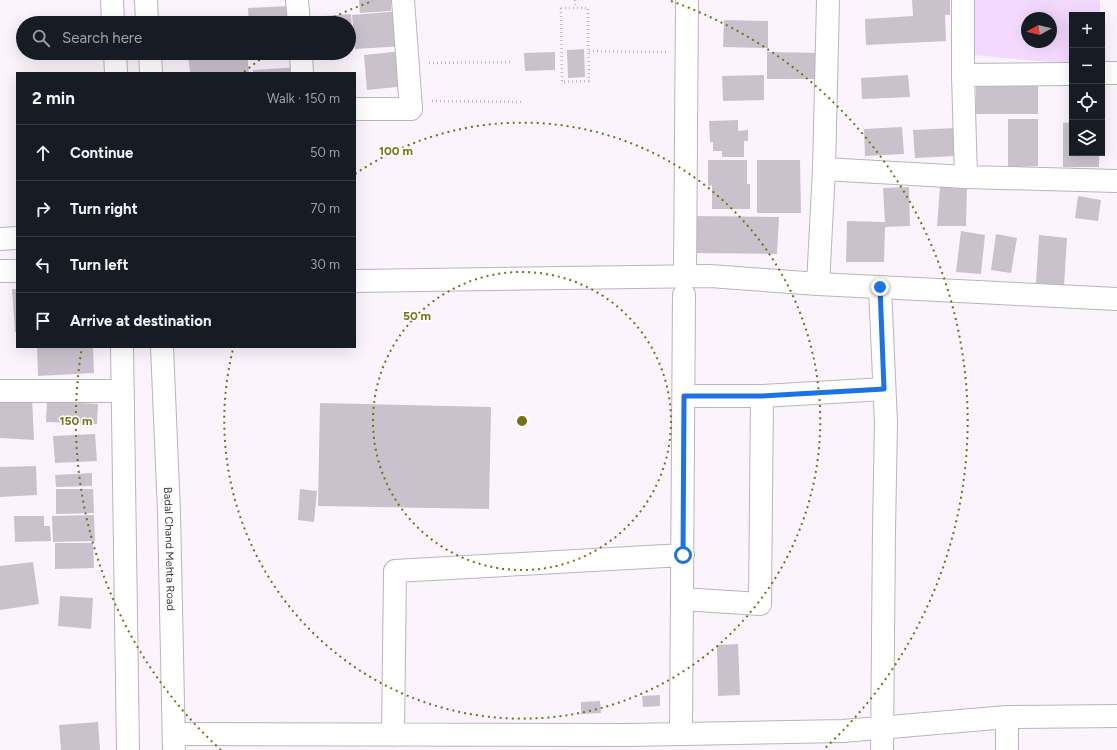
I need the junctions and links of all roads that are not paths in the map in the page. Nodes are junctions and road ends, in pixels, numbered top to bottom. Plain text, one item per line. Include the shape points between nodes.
1 (112, 0) edge
2 (146, 0) edge
3 (297, 0) edge
4 (403, 0) edge
5 (687, 0) edge
6 (828, 0) edge
7 (963, 0) edge
8 (113, 16) edge
9 (147, 16) edge
10 (298, 16) edge
11 (115, 60) edge
12 (150, 60) edge
13 (301, 60) edge
14 (116, 72) edge
15 (151, 72) edge
16 (302, 72) edge
17 (1105, 73) edge
18 (1117, 73) edge
19 (1069, 74) edge
20 (963, 76) junction
21 (356, 109) edge
22 (824, 169) junction
23 (966, 177) junction
24 (1117, 181) edge
25 (16, 238) edge
26 (0, 239) edge
27 (0, 271) edge
28 (16, 271) edge
29 (356, 281) edge
30 (818, 284) junction
31 (685, 286) junction
32 (880, 287) junction
33 (1117, 299) edge
34 (122, 348) edge
35 (162, 348) edge
36 (884, 389) junction
37 (0, 391) edge
38 (123, 391) junction
39 (684, 396) junction
40 (762, 396) junction
41 (683, 555) junction
42 (682, 599) junction
43 (1117, 716) edge
44 (1007, 717) junction
45 (882, 728) junction
46 (681, 734) junction
47 (393, 735) junction
48 (761, 741) edge
49 (174, 742) edge
50 (308, 742) edge
51 (128, 750) edge
52 (882, 750) edge
53 (1007, 750) edge

1 - 8 street
2 - 9 street
3 - 10 street
4 - 21 street via 411,109
5 - 31 street
6 - 22 street
7 - 20 street
11 - 14 street
12 - 15 street
13 - 16 street
17 - 18 street
19 - 20 street
20 - 23 street
22 - 23 street
22 - 30 street
23 - 24 street
25 - 26 street
27 - 28 street
29 - 31 street
30 - 31 street via 710,276
30 - 32 street
31 - 39 street
32 - 33 street
32 - 36 street
34 - 38 street
35 - 49 street, Badal Chand Mehta Road
36 - 40 street
36 - 45 street via 886,423
37 - 38 street
38 - 51 street
39 - 40 street
39 - 41 street
40 - 42 street via 760,604
41 - 42 street
41 - 47 street via 395,571
42 - 46 street
43 - 44 street
44 - 45 street
44 - 53 street
45 - 48 street
45 - 52 street
46 - 47 street
46 - 48 street
47 - 50 street
49 - 50 street

